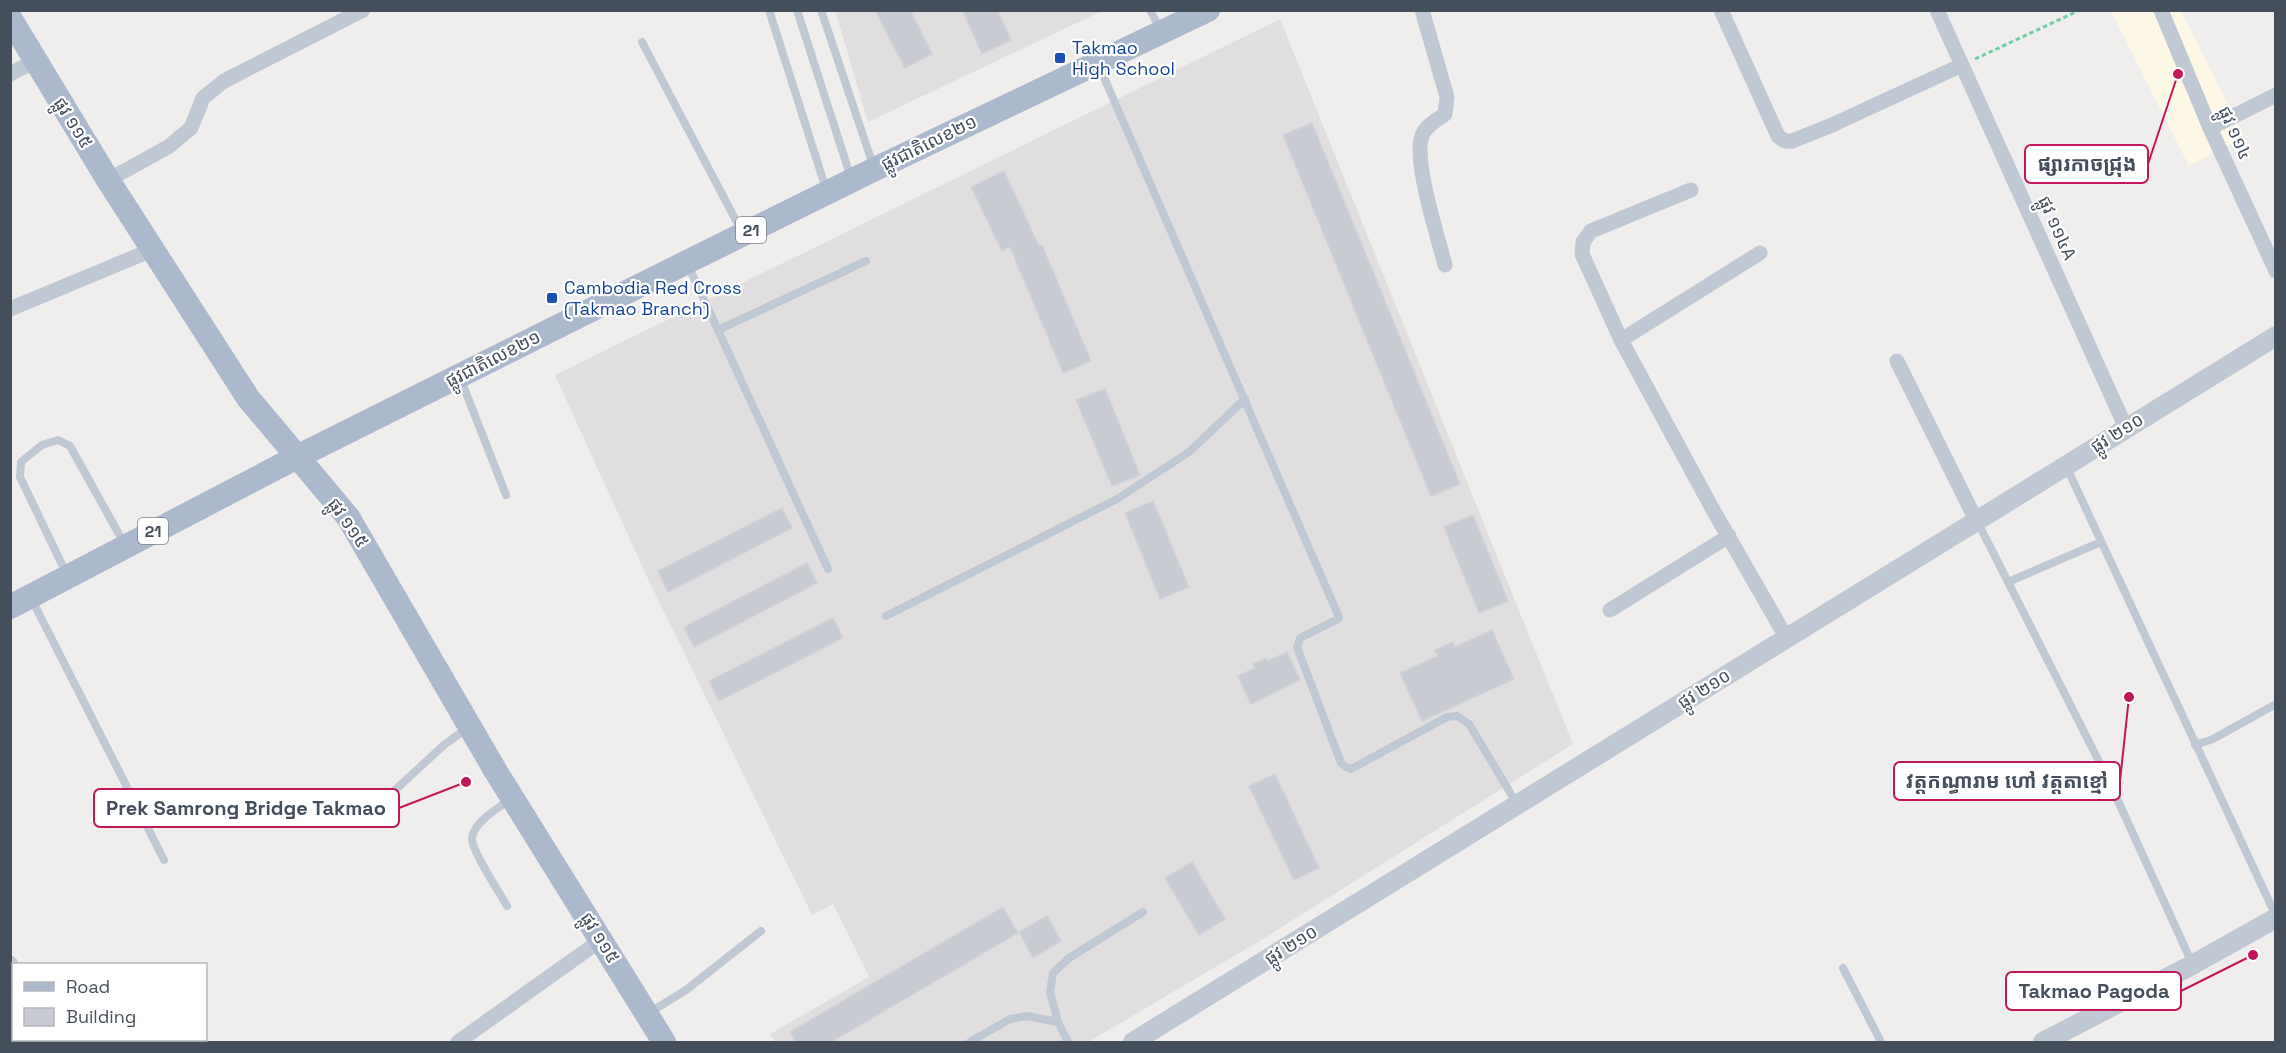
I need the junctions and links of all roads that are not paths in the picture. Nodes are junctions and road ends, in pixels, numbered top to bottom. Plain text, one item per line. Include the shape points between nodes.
1 (363, 10) edge
2 (769, 10) edge
3 (797, 10) edge
4 (821, 10) edge
5 (1150, 10) edge
6 (1208, 10) edge
7 (1422, 10) edge
8 (1721, 10) edge
9 (1937, 10) edge
10 (2161, 10) edge
11 (10, 18) edge
12 (1162, 33) junction
13 (642, 42) dead end
14 (34, 61) junction
15 (1097, 61) junction
16 (1962, 65) junction
17 (10, 74) edge
18 (2276, 95) edge
19 (2210, 128) junction
20 (875, 169) junction
21 (108, 180) junction
22 (852, 181) junction
23 (1691, 190) dead end
24 (827, 192) junction
25 (743, 234) junction
26 (152, 248) junction
27 (1760, 253) dead end
28 (866, 261) dead end
29 (687, 262) junction
30 (1445, 265) dead end
31 (2276, 271) edge
32 (10, 309) edge
33 (718, 330) junction
34 (2276, 336) edge
35 (1621, 340) junction
36 (1897, 361) dead end
37 (460, 375) junction
38 (1245, 399) junction
39 (2127, 428) junction
40 (297, 457) junction
41 (2066, 465) junction
42 (506, 495) dead end
43 (1976, 520) junction
44 (1729, 536) junction
45 (2101, 542) junction
46 (126, 545) junction
47 (828, 569) dead end
48 (67, 576) junction
49 (2008, 582) junction
50 (20, 602) edge
51 (1610, 610) dead end
52 (886, 616) dead end
53 (1786, 638) junction
54 (2276, 704) edge
55 (470, 726) junction
56 (2195, 745) junction
57 (512, 798) junction
58 (383, 801) dead end
59 (1517, 804) junction
60 (164, 860) dead end
61 (507, 906) dead end
62 (1143, 912) dead end
63 (2276, 917) edge
64 (761, 931) dead end
65 (601, 940) junction
66 (2192, 965) junction
67 (1843, 968) dead end
68 (647, 1014) junction
69 (1058, 1022) junction
70 (458, 1042) edge
71 (664, 1042) edge
72 (970, 1042) edge
73 (1068, 1042) edge
74 (1133, 1042) edge
75 (1881, 1042) edge
76 (2043, 1042) edge

1 - 21 street via 224,81 203,98 191,128 168,147
2 - 24 lane
3 - 22 lane
4 - 20 lane
5 - 12 lane
6 - 12 main road, ផ្លូវជាតិលេខ២១ / 21
7 - 30 street via 1447,97 1445,114 1422,134 1418,148
8 - 16 street via 1778,136 1785,141 1832,125
9 - 16 street, ផ្លូវ ១១៤A
10 - 19 street, ផ្លូវ ១១៤
11 - 14 main road, ផ្លូវ ១១៥
12 - 15 main road, ផ្លូវជាតិលេខ២១ / 21
13 - 25 lane
14 - 17 street
14 - 21 main road, ផ្លូវ ១១៥
15 - 20 main road, ផ្លូវជាតិលេខ២១ / 21
15 - 38 lane
16 - 39 street, ផ្លូវ ១១៤A
18 - 19 street
19 - 31 street, ផ្លូវ ១១៤
20 - 22 main road, ផ្លូវជាតិលេខ២១ / 21
21 - 26 main road, ផ្លូវ ១១៥
22 - 24 main road, ផ្លូវជាតិលេខ២១ / 21
23 - 35 street via 1591,231 1583,242 1582,254
24 - 25 main road, ផ្លូវជាតិលេខ២១ / 21
25 - 29 main road, ផ្លូវជាតិលេខ២១ / 21
26 - 32 street
26 - 40 main road, ផ្លូវ ១១៥ via 248,399
27 - 35 street
28 - 33 lane
29 - 33 lane
29 - 37 main road, ផ្លូវជាតិលេខ២១ / 21
33 - 47 lane
34 - 39 street, ផ្លូវ ២១០
35 - 44 street
36 - 43 street
37 - 40 main road, ផ្លូវជាតិលេខ២១ / 21
37 - 42 lane
38 - 52 lane via 1189,452 1117,499
38 - 59 lane via 1339,616 1300,638 1297,647 1341,763 1351,768 1447,717 1457,716 1468,724
39 - 41 street, ផ្លូវ ២១០
40 - 46 main road, ផ្លូវជាតិលេខ២១ / 21
40 - 55 main road, ផ្លូវ ១១៥ via 348,517
41 - 43 street, ផ្លូវ ២១០
41 - 45 lane
43 - 49 lane
43 - 53 street, ផ្លូវ ២១០
44 - 51 street
44 - 53 street
45 - 49 lane
45 - 56 lane
46 - 48 main road, ផ្លូវជាតិលេខ២១ / 21
46 - 48 lane via 70,446 58,440 42,445 21,462 20,477
48 - 50 main road, ផ្លូវជាតិលេខ២១ / 21
49 - 66 lane via 2108,779
50 - 60 lane
53 - 59 street, ផ្លូវ ២១០
54 - 56 lane
55 - 57 main road, ផ្លូវ ១១៥
55 - 58 lane
56 - 63 lane
57 - 61 lane via 488,816 472,837
57 - 65 main road, ផ្លូវ ១១៥
59 - 74 street, ផ្លូវ ២១០
62 - 69 lane via 1069,958 1053,973 1050,992
63 - 66 street
64 - 68 lane via 686,990
65 - 68 main road, ផ្លូវ ១១៥
65 - 70 street
66 - 76 street
67 - 75 lane
68 - 71 main road, ផ្លូវ ១១៥
69 - 72 lane via 1027,1016 1010,1019
69 - 73 lane

